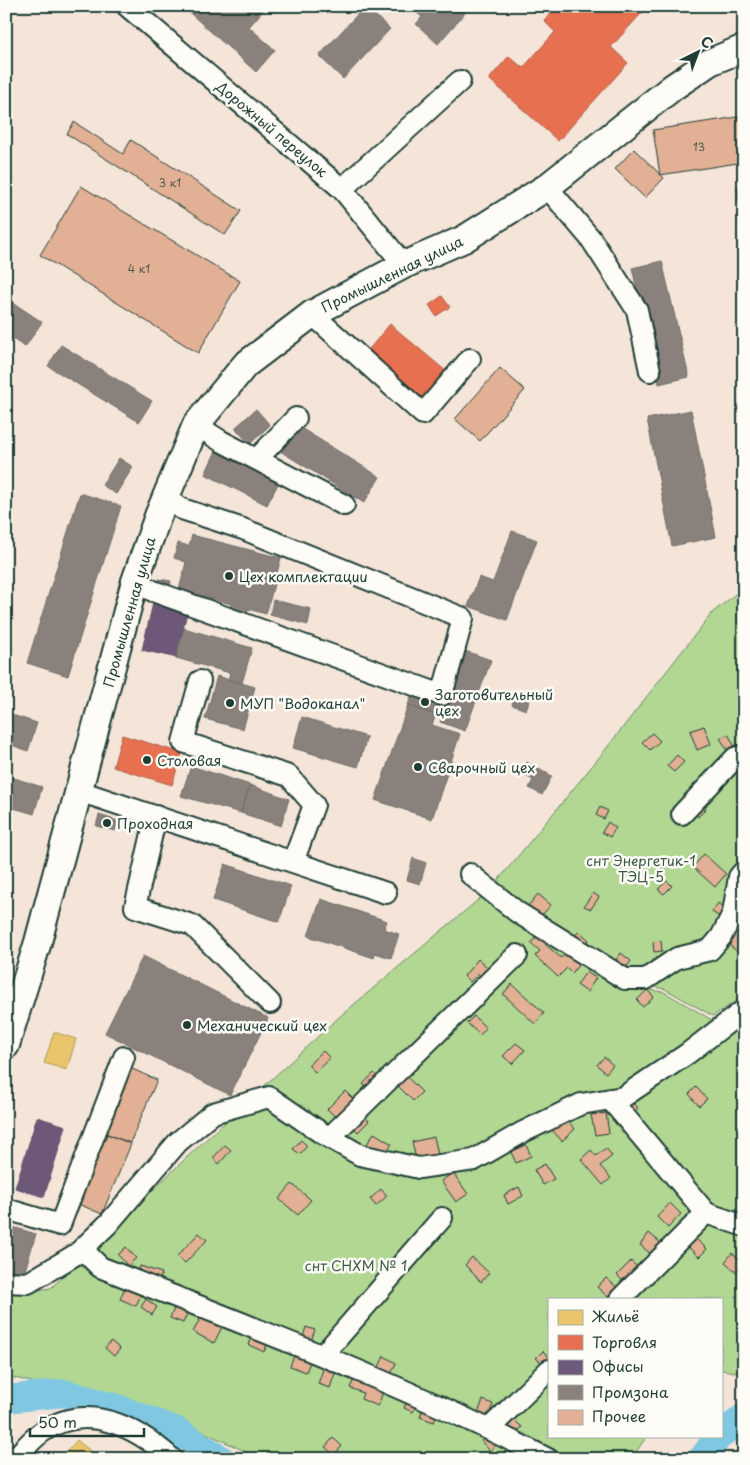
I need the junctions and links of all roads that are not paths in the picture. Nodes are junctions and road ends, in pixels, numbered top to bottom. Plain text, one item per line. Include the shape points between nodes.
1 (127, 6) edge
2 (744, 48) edge
3 (460, 81) dead end
4 (546, 187) junction
5 (342, 189) junction
6 (404, 264) junction
7 (312, 314) junction
8 (470, 359) dead end
9 (650, 371) dead end
10 (296, 418) dead end
11 (196, 425) junction
12 (257, 459) junction
13 (165, 497) junction
14 (344, 505) dead end
15 (135, 581) junction
16 (200, 681) dead end
17 (744, 755) edge
18 (79, 791) junction
19 (682, 814) dead end
20 (156, 816) junction
21 (293, 862) junction
22 (744, 871) edge
23 (470, 874) dead end
24 (386, 893) dead end
25 (517, 955) dead end
26 (270, 1002) dead end
27 (744, 1010) edge
28 (6, 1044) edge
29 (124, 1057) dead end
30 (610, 1099) junction
31 (330, 1138) junction
32 (6, 1209) edge
33 (706, 1213) junction
34 (442, 1218) dead end
35 (744, 1226) edge
36 (82, 1249) junction
37 (6, 1282) edge
38 (621, 1298) edge
39 (323, 1355) junction
40 (548, 1371) edge
41 (490, 1428) junction
42 (14, 1459) edge
43 (172, 1459) edge
44 (548, 1459) edge

1 - 5 street, Дорожный переулок
2 - 4 main road, Промышленная улица via 710,62 673,86
3 - 5 street
4 - 6 main road, Промышленная улица via 464,239
4 - 9 street via 590,239 637,310
5 - 6 street, Дорожный переулок
6 - 7 main road, Промышленная улица
7 - 8 street via 423,414
7 - 11 main road, Промышленная улица via 245,365
10 - 12 street
11 - 12 street
11 - 13 main road, Промышленная улица
12 - 14 street
13 - 15 main road, Промышленная улица
13 - 15 street via 182,509 243,529 463,618 442,694
15 - 18 main road, Промышленная улица
16 - 21 street via 183,742 289,776 314,805
17 - 19 street via 735,758
18 - 20 street
18 - 28 main road, Промышленная улица
20 - 21 street
20 - 26 street via 135,906 192,925
21 - 24 street
22 - 23 street via 739,877 733,913 710,950 677,958 646,979 625,979 517,912
25 - 31 street
27 - 30 street via 623,1097
29 - 32 street via 60,1225
30 - 31 street via 581,1104 474,1160 419,1168 360,1155
30 - 33 street
31 - 36 street via 269,1097 213,1113 178,1142 108,1224
33 - 35 street
33 - 38 street
34 - 39 street
36 - 37 street via 28,1283
36 - 39 street via 100,1267
39 - 41 street
40 - 41 street
41 - 44 street
42 - 43 street via 42,1432 80,1417 102,1419 128,1427

